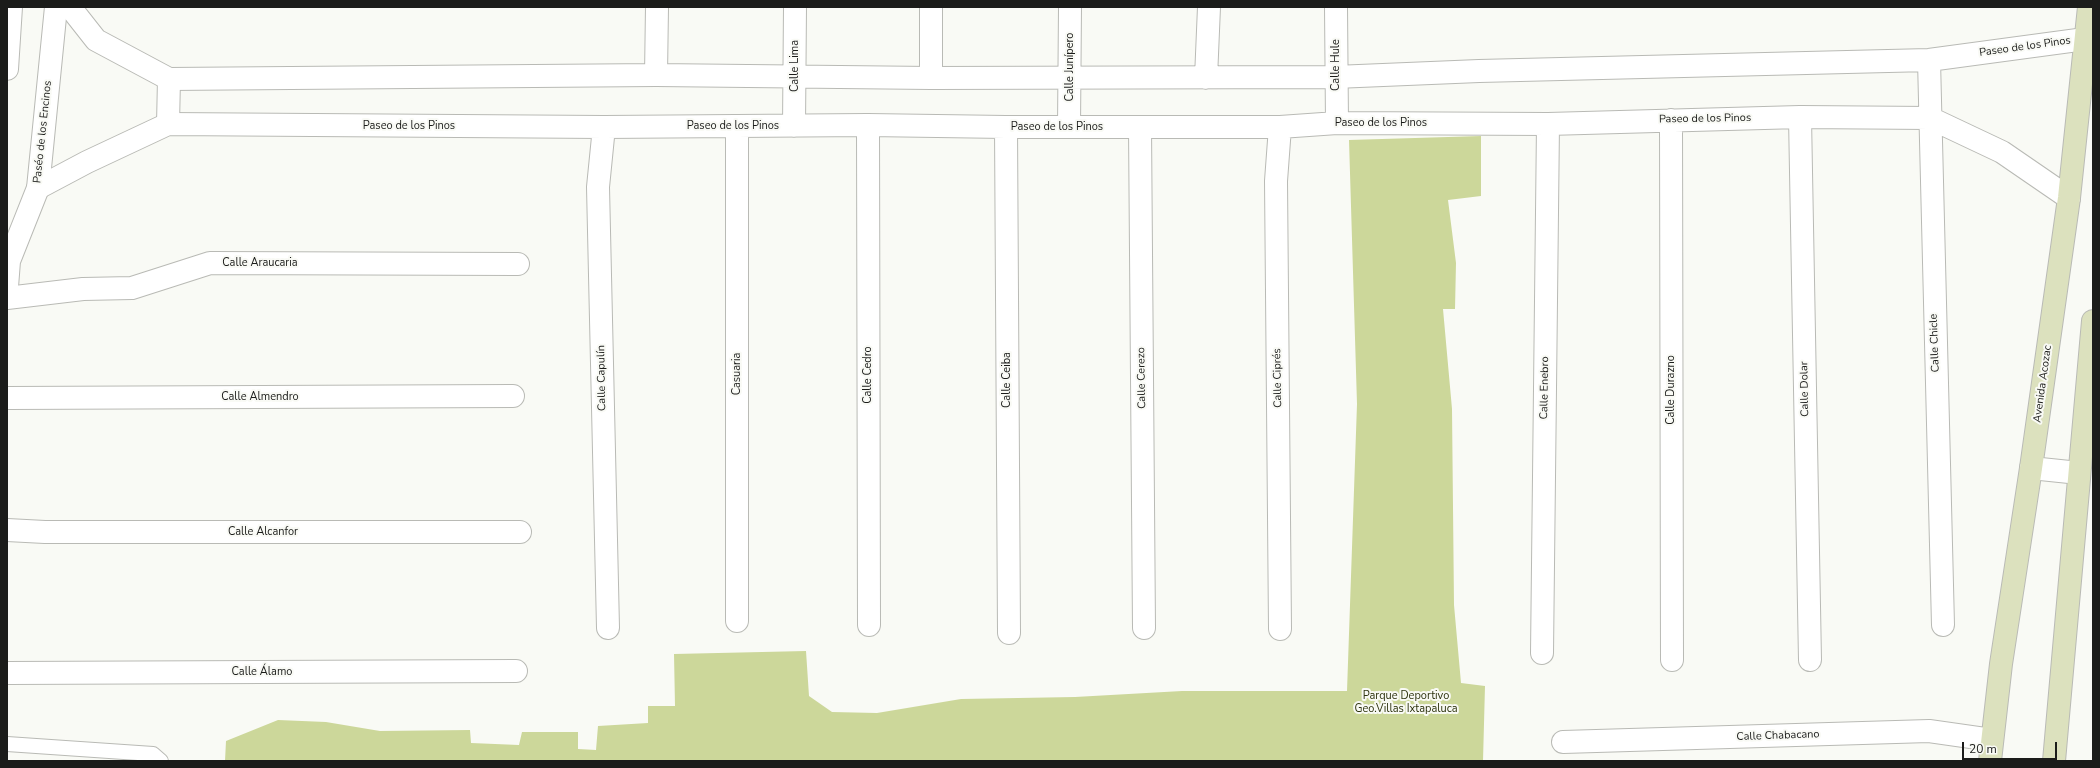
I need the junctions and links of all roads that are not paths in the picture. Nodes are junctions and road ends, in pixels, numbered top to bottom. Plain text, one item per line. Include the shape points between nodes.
1 (11, 7) edge
2 (56, 7) edge
3 (70, 7) edge
4 (657, 7) edge
5 (795, 7) edge
6 (931, 7) edge
7 (1070, 7) edge
8 (1208, 7) edge
9 (1336, 7) edge
10 (2091, 7) edge
11 (2085, 39) junction
12 (1929, 60) junction
13 (7, 69) edge
14 (656, 75) junction
15 (1070, 77) junction
16 (1335, 77) junction
17 (795, 78) junction
18 (931, 78) junction
19 (1206, 78) junction
20 (169, 79) junction
21 (1800, 117) junction
22 (1930, 118) junction
23 (1671, 120) junction
24 (1337, 123) junction
25 (168, 124) junction
26 (1548, 124) junction
27 (868, 125) junction
28 (737, 126) junction
29 (794, 126) junction
30 (604, 127) junction
31 (1006, 127) junction
32 (1070, 127) junction
33 (1140, 127) junction
34 (1280, 127) junction
35 (38, 188) junction
36 (2069, 198) junction
37 (8, 254) edge
38 (518, 264) dead end
39 (7, 286) edge
40 (7, 298) edge
41 (2093, 321) edge
42 (513, 396) dead end
43 (7, 398) edge
44 (2031, 468) junction
45 (2079, 473) junction
46 (7, 530) edge
47 (520, 532) dead end
48 (737, 621) dead end
49 (869, 625) dead end
50 (1943, 625) dead end
51 (608, 628) dead end
52 (1144, 628) dead end
53 (1280, 629) dead end
54 (1009, 633) dead end
55 (1542, 653) dead end
56 (1672, 660) dead end
57 (1810, 660) dead end
58 (516, 671) dead end
59 (7, 673) edge
60 (1992, 740) junction
61 (1563, 742) dead end
62 (7, 744) edge
63 (161, 761) edge
64 (1990, 761) edge
65 (2054, 761) edge

1 - 13 street
2 - 35 street, Paséo de los Encinos
3 - 20 street, Paseo de los Pinos via 96,40
4 - 14 street
5 - 17 street, Calle Lima
6 - 18 street
7 - 15 street, Calle Junípero
8 - 19 street
9 - 16 street, Calle Hule
10 - 11 main road, Avenida Acozac
11 - 12 street, Paseo de los Pinos
11 - 36 main road, Avenida Acozac
12 - 16 street, Paseo de los Pinos
12 - 22 street, Calle Chicle
14 - 17 street, Paseo de los Pinos
14 - 20 street, Paseo de los Pinos
15 - 18 street, Paseo de los Pinos
15 - 19 street, Paseo de los Pinos
15 - 32 street, Calle Junípero
16 - 19 street, Paseo de los Pinos
16 - 24 street, Calle Hule
17 - 18 street, Paseo de los Pinos
17 - 29 street, Calle Lima
20 - 25 street
21 - 22 street, Paseo de los Pinos
21 - 23 street, Paseo de los Pinos
21 - 57 street, Calle Dolar
22 - 36 street, Paseo de los Pinos via 2002,152
22 - 50 street, Calle Chicle
23 - 26 street, Paseo de los Pinos
23 - 56 street, Calle Durazno
24 - 26 street, Paseo de los Pinos
24 - 34 street, Paseo de los Pinos
25 - 30 street, Paseo de los Pinos
25 - 35 street, Paseo de los Pinos
26 - 55 street, Calle Enebro
27 - 29 street, Paseo de los Pinos
27 - 31 street, Paseo de los Pinos
27 - 49 street, Calle Cedro
28 - 29 street, Paseo de los Pinos
28 - 30 street, Paseo de los Pinos
28 - 48 street, Casuaria
30 - 51 street, Calle Capulín via 598,187
31 - 32 street, Paseo de los Pinos
31 - 54 street, Calle Ceiba
32 - 33 street, Paseo de los Pinos
33 - 34 street, Paseo de los Pinos
33 - 52 street, Calle Cerezo
34 - 53 street, Calle Ciprés via 1276,189
35 - 37 street, Paséo de los Encinos
36 - 44 main road, Avenida Acozac
37 - 39 street, Paséo de los Encinos
38 - 40 street, Calle Araucaria via 210,263 132,288 83,289
41 - 45 main road
42 - 43 street, Calle Almendro
44 - 45 street
44 - 60 main road, Avenida Acozac
45 - 65 main road
46 - 47 street, Calle Alcanfor
58 - 59 street, Calle Álamo
60 - 61 street, Calle Chabacano via 1929,731
60 - 64 main road, Avenida Acozac
62 - 63 lane via 153,754

